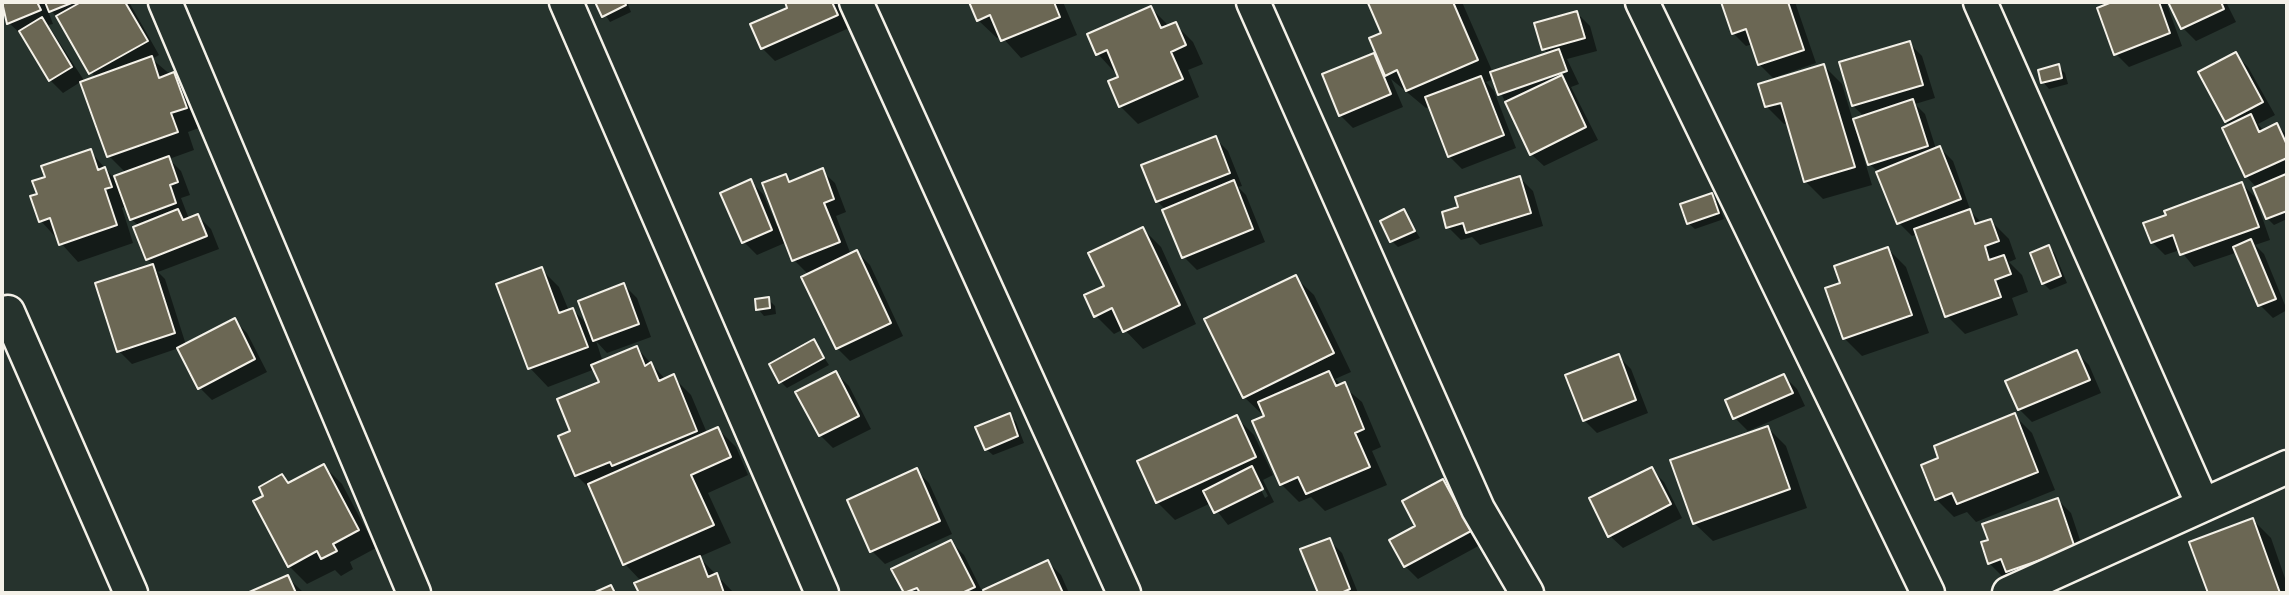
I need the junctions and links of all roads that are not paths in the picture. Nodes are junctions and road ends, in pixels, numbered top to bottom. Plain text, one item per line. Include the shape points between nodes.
1 (165, 2) edge
2 (566, 2) edge
3 (856, 2) edge
4 (1253, 2) edge
5 (1642, 2) edge
6 (1980, 2) edge
7 (4, 307) edge
8 (2287, 467) edge
9 (2203, 505) junction
10 (131, 593) edge
11 (414, 593) edge
12 (822, 593) edge
13 (1124, 593) edge
14 (1527, 593) edge
15 (1928, 593) edge
16 (2009, 593) edge

1 - 11 street
2 - 12 street
3 - 13 street
4 - 14 street via 1478,509
5 - 15 street
6 - 9 street
7 - 10 street
8 - 9 street
9 - 16 street

